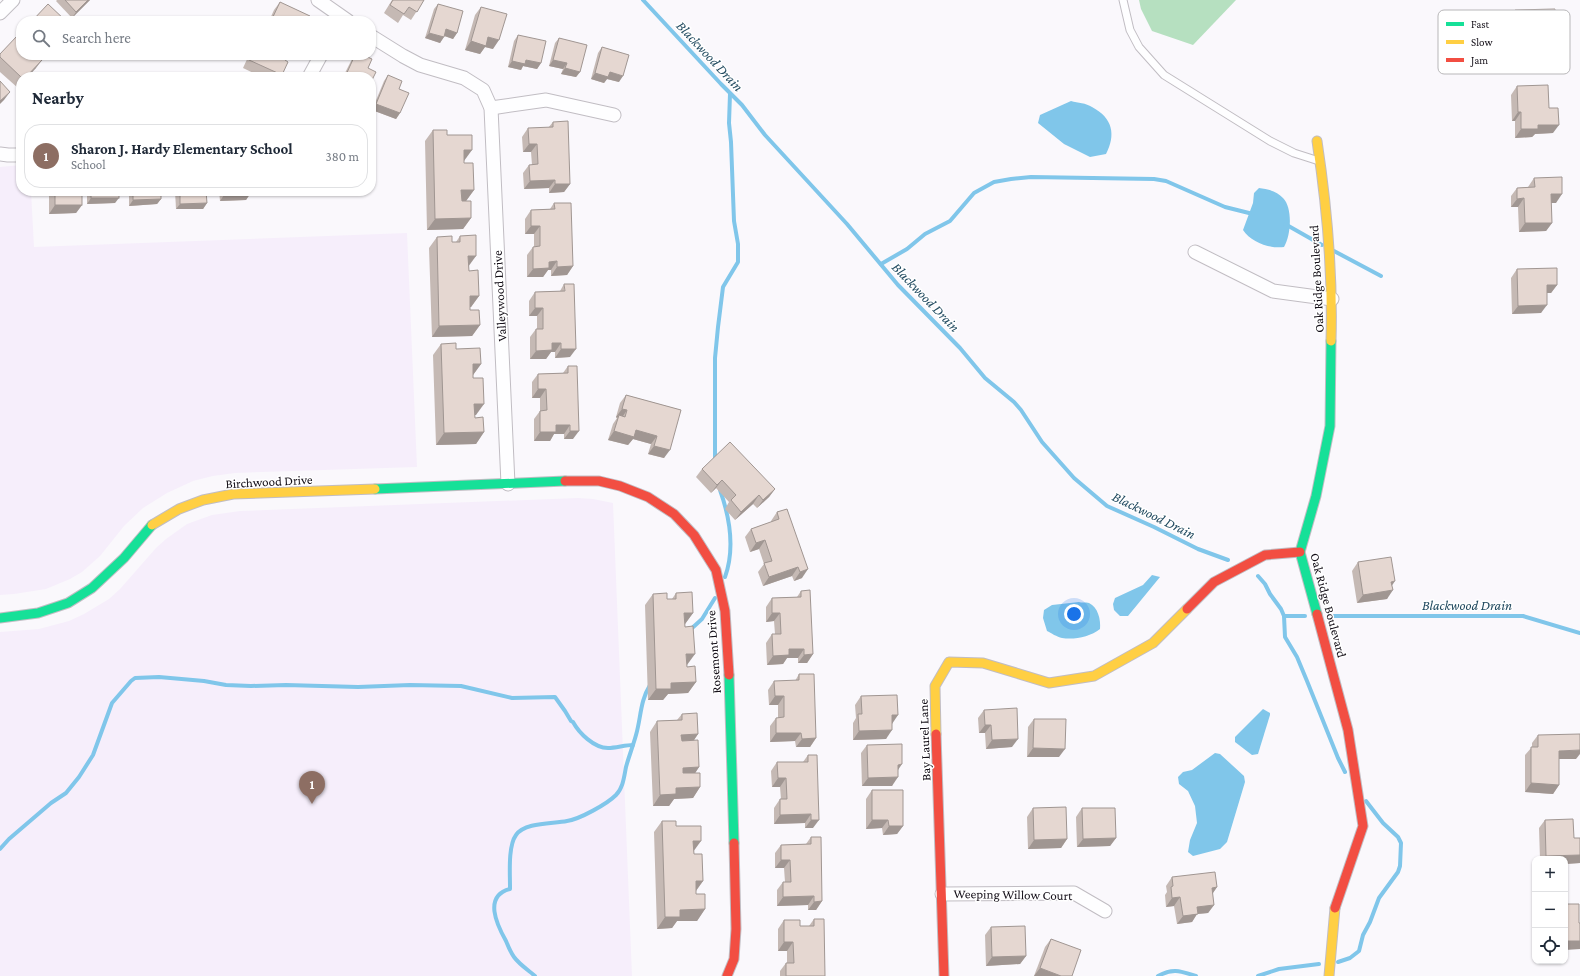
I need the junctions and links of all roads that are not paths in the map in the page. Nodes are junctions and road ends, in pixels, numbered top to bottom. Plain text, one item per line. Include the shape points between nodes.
1 (12, 0) edge
2 (318, 0) edge
3 (1123, 0) edge
4 (0, 13) edge
5 (340, 16) edge
6 (376, 39) edge
7 (318, 60) edge
8 (312, 72) edge
9 (491, 108) junction
10 (614, 115) dead end
11 (1317, 141) dead end
12 (0, 154) edge
13 (16, 155) edge
14 (1320, 161) junction
15 (1195, 252) dead end
16 (1332, 299) junction
17 (508, 484) junction
18 (1300, 552) junction
19 (0, 618) edge
20 (942, 894) junction
21 (1105, 911) dead end
22 (727, 976) edge
23 (944, 976) edge
24 (1329, 976) edge

1 - 4 street
2 - 5 street
3 - 14 lane via 1130,30 1139,47 1164,75 1270,141 1294,154
6 - 9 street, Valleywood Drive via 420,65 464,78 483,90
7 - 8 street
9 - 10 street via 546,100
9 - 17 street, Valleywood Drive
11 - 14 street, Oak Ridge Boulevard
12 - 13 street
14 - 16 street, Oak Ridge Boulevard
15 - 16 street via 1273,291
16 - 18 street, Oak Ridge Boulevard via 1330,426 1316,496
17 - 19 street, Birchwood Drive via 233,494 203,500 179,509 151,526 124,558 98,583 68,603 38,613
17 - 22 street, Rosemont Drive via 577,480 599,482 620,486 648,497 674,514 694,535 716,570 725,611 736,921 734,959
18 - 20 street, Bay Laurel Lane via 1265,555 1214,582 1153,643 1094,676 1049,683 983,663 949,662 935,686
18 - 24 street, Oak Ridge Boulevard via 1348,730 1363,826 1334,912
20 - 21 street, Weeping Willow Court via 1074,893
20 - 23 street, Bay Laurel Lane

